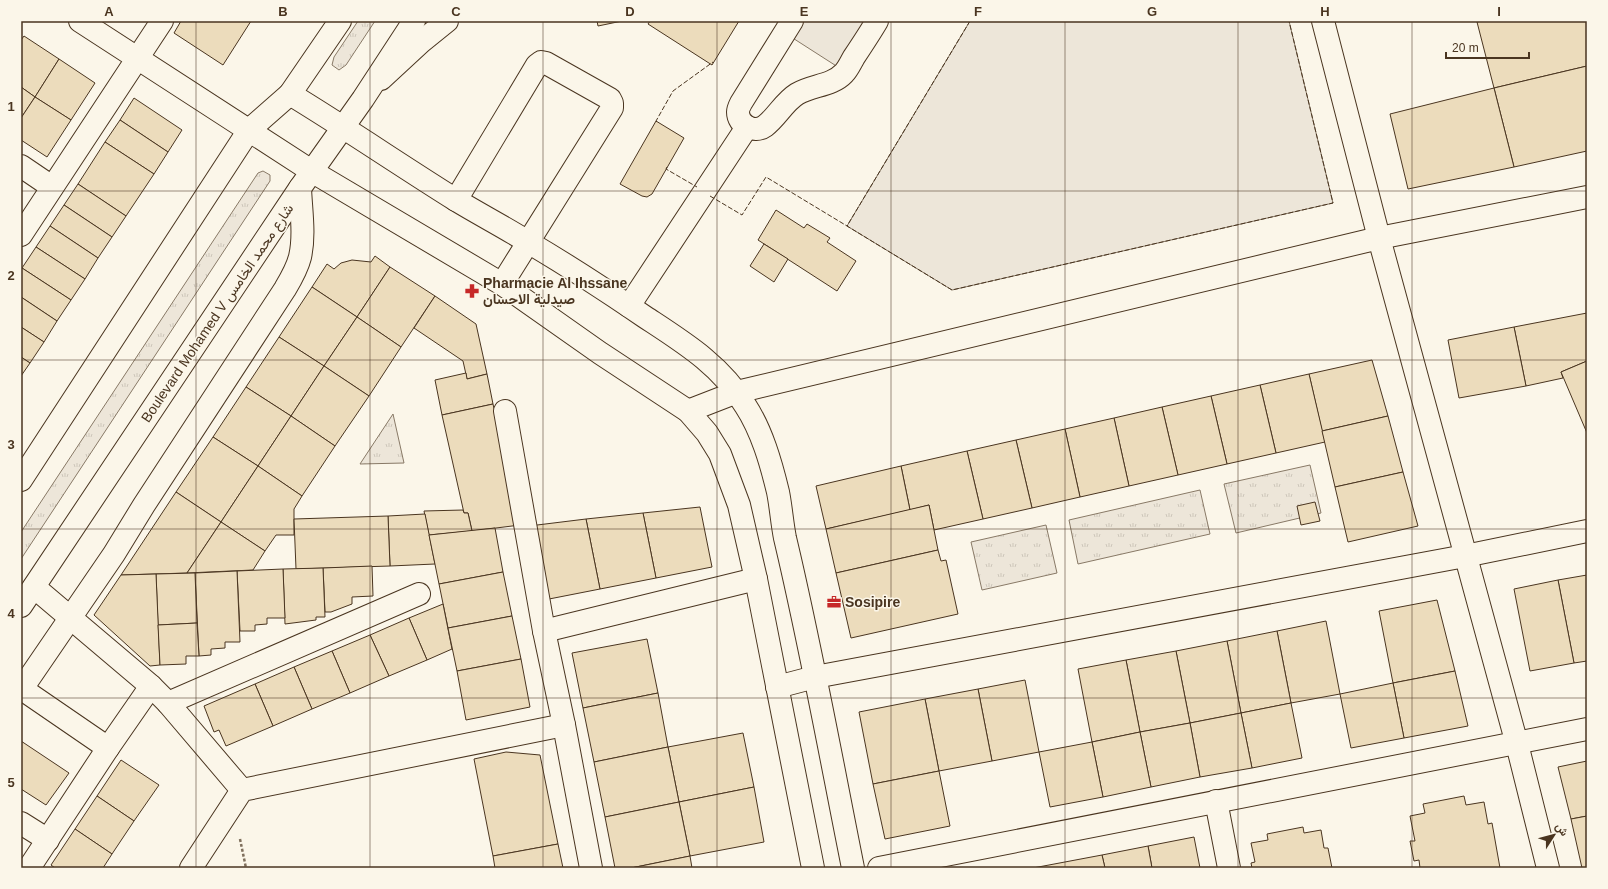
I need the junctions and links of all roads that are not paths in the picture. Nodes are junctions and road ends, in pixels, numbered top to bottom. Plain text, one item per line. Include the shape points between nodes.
1 (80, 21) edge
2 (162, 21) edge
3 (340, 21) edge
4 (414, 21) edge
5 (447, 21) edge
6 (792, 21) edge
7 (877, 21) edge
8 (1323, 21) edge
9 (138, 58) junction
10 (290, 94) junction
11 (363, 99) junction
12 (343, 127) junction
13 (747, 127) junction
14 (249, 130) junction
15 (21, 166) edge
16 (306, 180) junction
17 (52, 187) junction
18 (1587, 197) edge
19 (456, 200) junction
20 (21, 235) edge
21 (1379, 238) junction
22 (529, 242) junction
23 (502, 284) junction
24 (630, 306) junction
25 (737, 392) junction
26 (505, 411) dead end
27 (688, 411) junction
28 (21, 480) edge
29 (1587, 532) edge
30 (1465, 556) junction
31 (756, 579) junction
32 (34, 587) junction
33 (419, 594) dead end
34 (21, 606) edge
35 (70, 617) junction
36 (544, 631) junction
37 (815, 677) junction
38 (151, 686) junction
39 (777, 687) junction
40 (21, 689) edge
41 (168, 703) junction
42 (564, 725) junction
43 (1587, 729) edge
44 (1517, 744) junction
45 (108, 748) junction
46 (242, 790) junction
47 (1216, 802) junction
48 (21, 823) edge
49 (48, 840) junction
50 (29, 868) edge
51 (191, 868) edge
52 (591, 868) edge
53 (813, 868) edge
54 (853, 868) edge
55 (879, 868) edge
56 (1229, 868) edge
57 (1548, 868) edge

1 - 9 street
2 - 9 street
3 - 10 street
4 - 11 street, Boulevard Mohamed V شارع محمد الخامس
5 - 11 street via 386,73
6 - 13 street via 741,103 738,112
7 - 13 street via 845,72 837,79 798,93 764,127
8 - 21 street
9 - 14 street
9 - 17 street
10 - 12 street
10 - 14 street
11 - 12 street, Boulevard Mohamed V شارع محمد الخامس
12 - 16 street, Boulevard Mohamed V شارع محمد الخامس
12 - 19 street
13 - 24 street
14 - 16 street
14 - 28 street
15 - 17 street
16 - 23 street
16 - 32 street, Boulevard Mohamed V شارع محمد الخامس
16 - 35 street via 300,257 294,273 114,554
17 - 20 street
18 - 21 street
19 - 22 street
19 - 22 street via 538,66 541,62 546,62 610,99 612,108
21 - 25 street
21 - 30 street
22 - 23 street
22 - 24 street
23 - 27 street
24 - 25 street via 722,373
25 - 27 street
25 - 37 street via 757,428 769,460
26 - 36 street
27 - 31 street via 707,433 730,477
29 - 30 street
30 - 37 street
30 - 44 street
31 - 36 street
31 - 39 street
32 - 34 street, Boulevard Mohamed V شارع محمد الخامس
32 - 35 street
33 - 41 street
35 - 38 street
35 - 40 street
36 - 42 street
37 - 39 street
37 - 54 street
38 - 41 street
38 - 45 street
39 - 53 street
40 - 45 street
41 - 46 street
42 - 46 street
42 - 52 street
43 - 44 street
44 - 47 street
44 - 57 street
45 - 49 street
46 - 51 street
47 - 55 street
47 - 56 street
48 - 49 street
49 - 50 street

